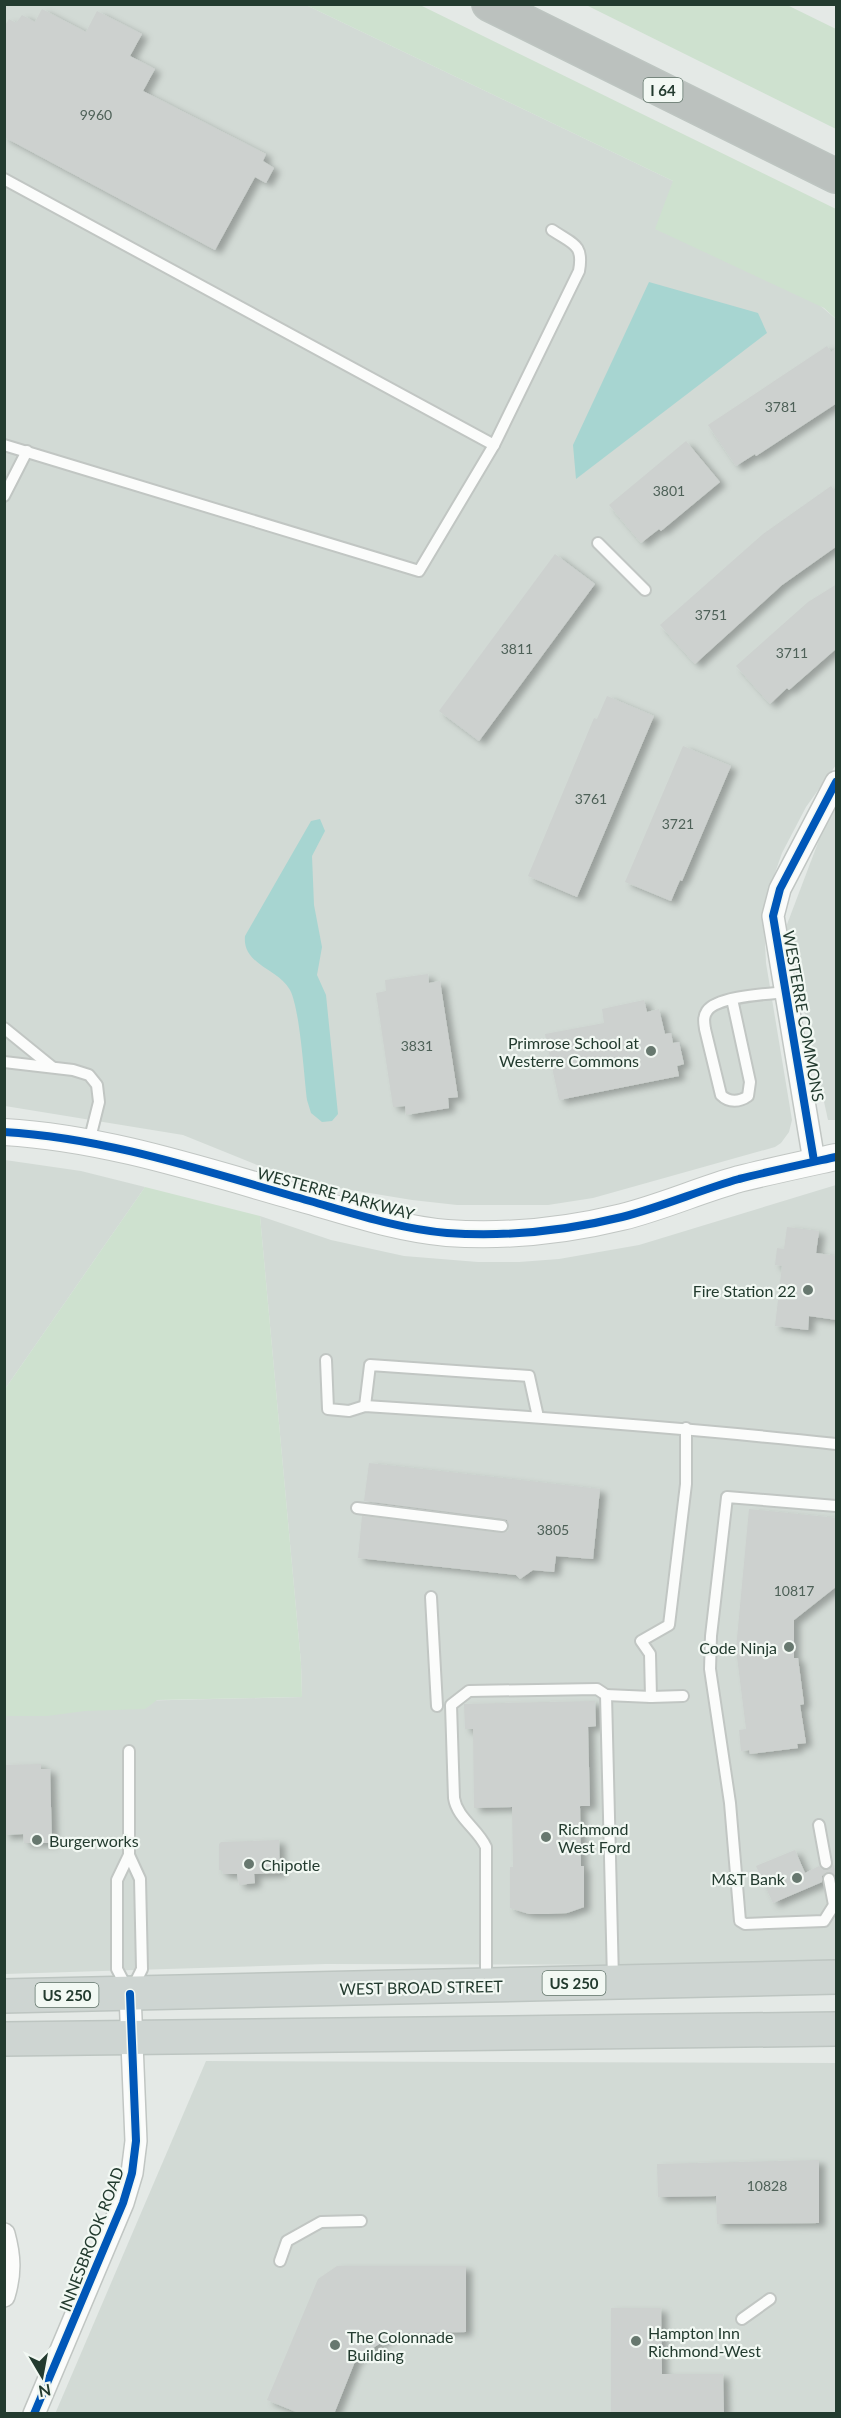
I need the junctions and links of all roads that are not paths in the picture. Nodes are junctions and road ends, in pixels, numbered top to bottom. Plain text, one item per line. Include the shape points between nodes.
1 (489, 4) edge
2 (837, 176) edge
3 (4, 179) edge
4 (552, 230) dead end
5 (4, 444) edge
6 (494, 445) junction
7 (27, 452) junction
8 (4, 496) edge
9 (598, 543) dead end
10 (645, 590) dead end
11 (837, 782) edge
12 (786, 992) junction
13 (732, 999) junction
14 (4, 1028) edge
15 (4, 1062) edge
16 (52, 1067) junction
17 (4, 1132) edge
18 (89, 1143) junction
19 (826, 1159) edge
20 (326, 1360) dead end
21 (365, 1406) junction
22 (538, 1417) junction
23 (686, 1428) junction
24 (837, 1444) edge
25 (837, 1506) edge
26 (357, 1508) dead end
27 (502, 1526) dead end
28 (431, 1597) dead end
29 (606, 1695) junction
30 (683, 1696) dead end
31 (651, 1697) junction
32 (437, 1706) dead end
33 (129, 1751) dead end
34 (819, 1825) dead end
35 (129, 1855) junction
36 (826, 1863) dead end
37 (829, 1879) dead end
38 (837, 1977) edge
39 (613, 1982) junction
40 (486, 1986) junction
41 (130, 1994) junction
42 (4, 1996) edge
43 (837, 2029) edge
44 (132, 2036) junction
45 (4, 2039) edge
46 (361, 2221) dead end
47 (4, 2234) edge
48 (280, 2261) dead end
49 (4, 2296) edge
50 (770, 2298) dead end
51 (742, 2319) dead end
52 (34, 2414) edge

1 - 2 highway, I 64
3 - 6 lane
4 - 6 lane via 576,246 582,257 579,272
5 - 7 lane
6 - 7 lane via 419,571
7 - 8 lane
9 - 10 lane
11 - 12 street, WESTERRE COMMONS via 780,889 773,916
12 - 13 lane
12 - 19 street, WESTERRE COMMONS
13 - 13 lane via 711,1006 703,1019 721,1095 737,1101 748,1096 750,1082
14 - 16 lane
15 - 16 lane
16 - 18 lane via 89,1075 97,1085 99,1102
17 - 18 street, WESTERRE PARKWAY
18 - 19 street, WESTERRE PARKWAY via 388,1223 445,1233 547,1232 623,1217 738,1180
20 - 21 lane via 328,1409 349,1411
21 - 22 lane
21 - 22 lane via 370,1365 529,1376
22 - 23 lane
23 - 24 lane
23 - 31 lane via 686,1484 669,1625 641,1641 650,1654
25 - 37 lane via 727,1497 710,1669 740,1921 824,1921 834,1905
26 - 27 lane
28 - 32 lane
29 - 31 lane
29 - 39 lane
29 - 40 lane via 597,1689 469,1691 451,1705 455,1808 486,1847
30 - 31 lane
33 - 35 lane
34 - 36 lane
35 - 41 lane via 140,1879 142,1969
35 - 41 lane via 117,1880 117,1969
38 - 39 main road, WEST BROAD STREET / US 250
39 - 40 main road, WEST BROAD STREET / US 250
40 - 41 main road, WEST BROAD STREET / US 250
41 - 42 main road, WEST BROAD STREET / US 250
41 - 44 street, INNESBROOK ROAD
43 - 44 main road
44 - 45 main road
44 - 52 street, INNESBROOK ROAD via 136,2141 132,2173
46 - 48 lane via 321,2222 287,2241
47 - 49 street via 10,2268
50 - 51 lane

